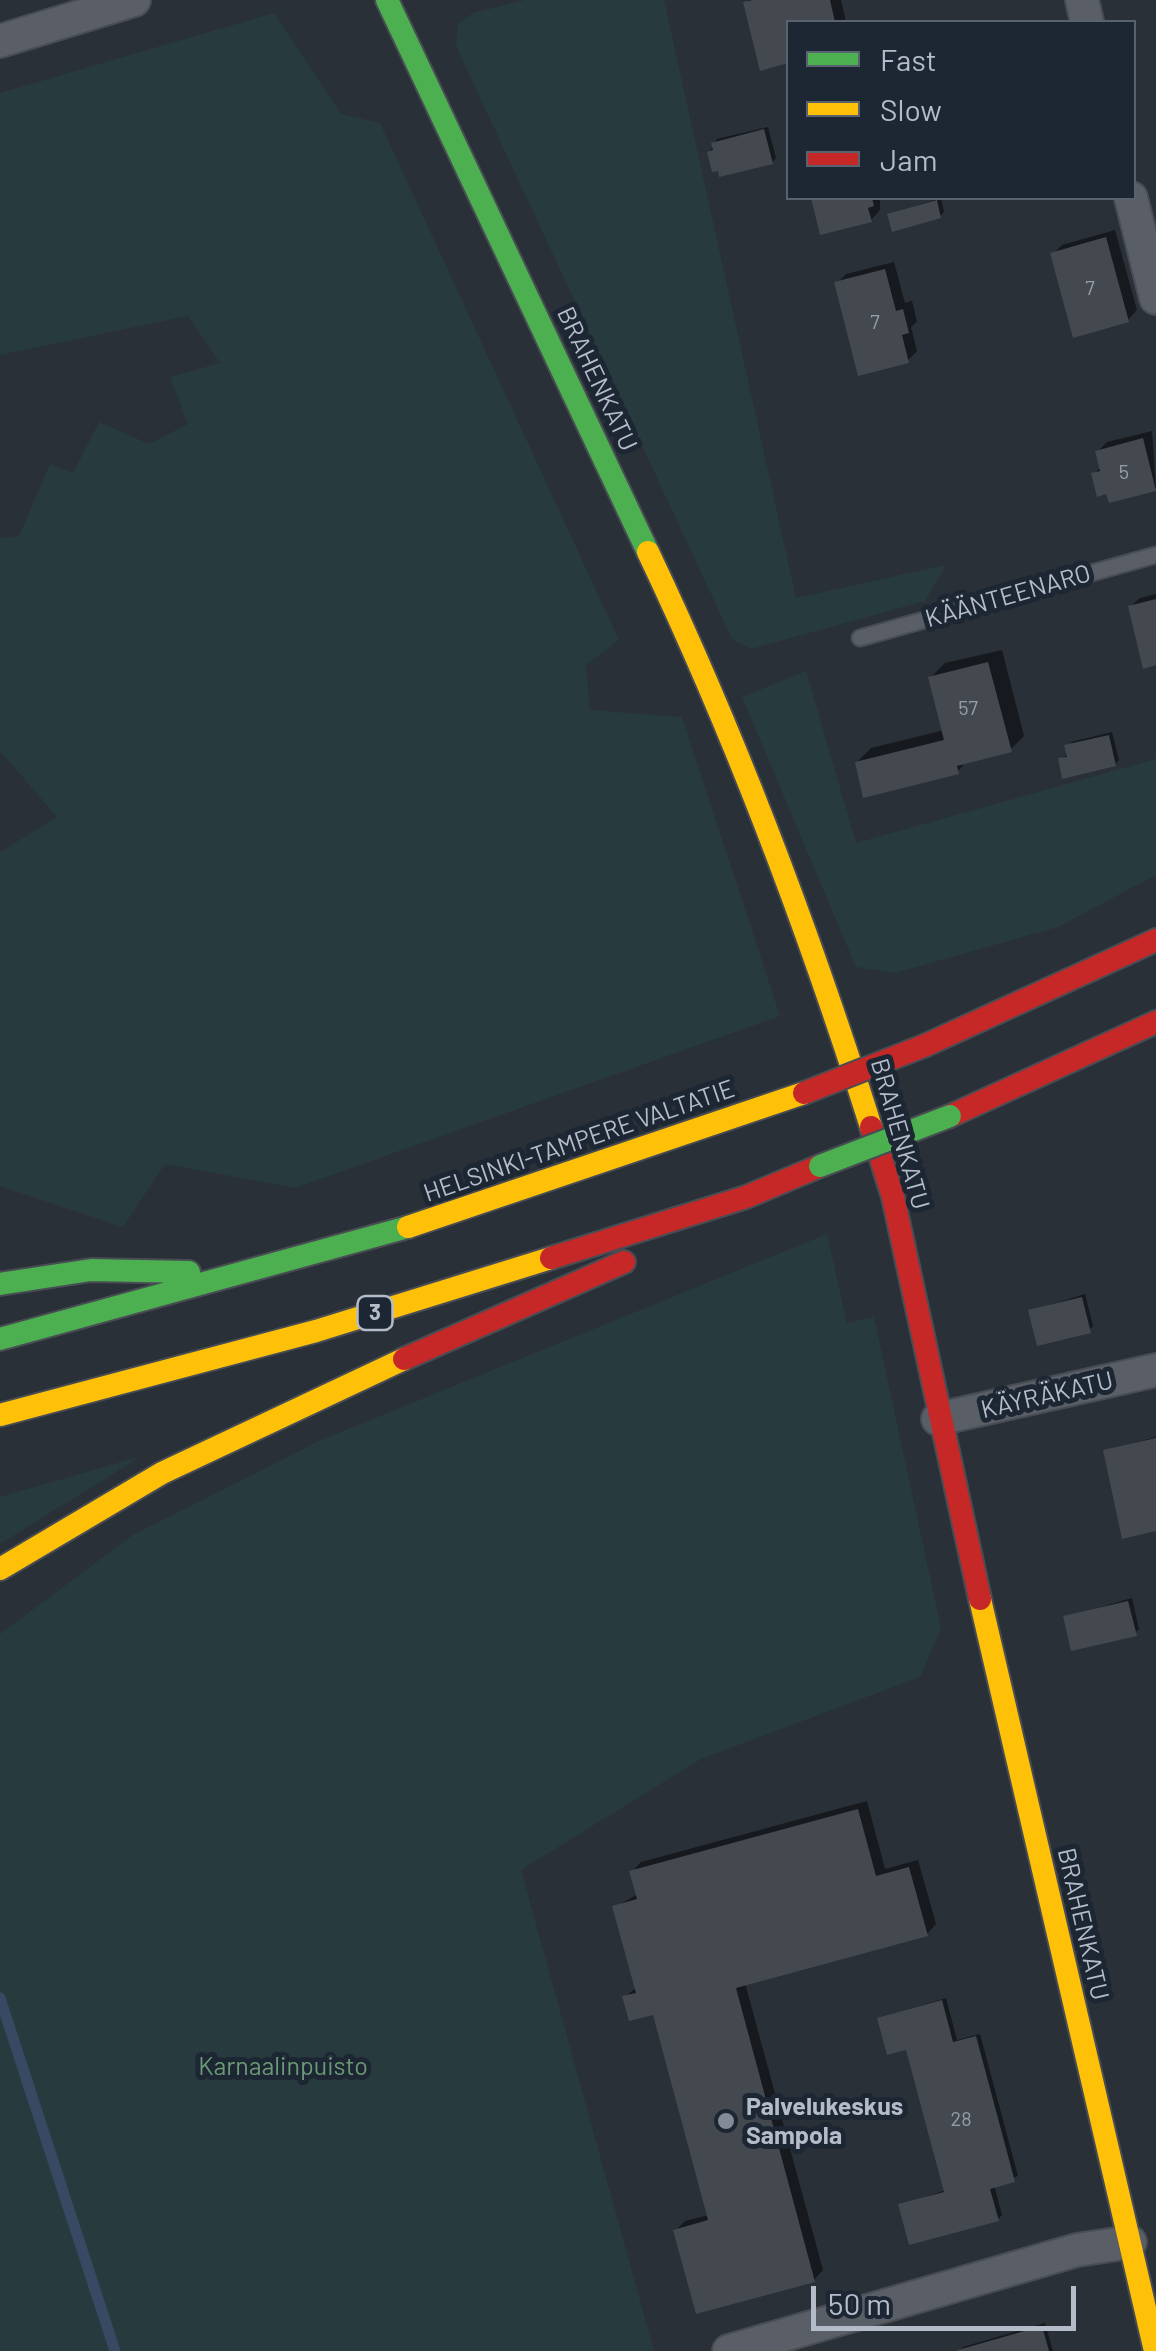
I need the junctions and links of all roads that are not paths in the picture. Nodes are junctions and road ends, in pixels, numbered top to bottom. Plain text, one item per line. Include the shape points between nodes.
1 (134, 0) edge
2 (387, 0) edge
3 (0, 41) edge
4 (1132, 200) edge
5 (1156, 298) edge
6 (1156, 555) edge
7 (860, 638) dead end
8 (1156, 940) edge
9 (1156, 1022) edge
10 (746, 1197) junction
11 (257, 1273) junction
12 (0, 1284) edge
13 (0, 1339) edge
14 (1156, 1370) edge
15 (0, 1415) edge
16 (938, 1419) junction
17 (0, 1569) edge
18 (1130, 2242) junction
19 (729, 2351) edge
20 (1155, 2351) edge

1 - 3 street
2 - 16 main road, BRAHENKATU via 716,698 839,1026 893,1197
4 - 5 street
6 - 7 lane, KÄÄNTEENARO
8 - 11 main road, HELSINKI-TAMPERE VALTATIE, bridge via 926,1045 611,1165
9 - 10 main road, 3, bridge via 950,1116
10 - 15 main road, 3 via 316,1332
10 - 17 main road via 568,1292 293,1409 130,1490
11 - 12 main road via 90,1270
11 - 13 main road, HELSINKI-TAMPERE VALTATIE
14 - 16 street, KÄYRÄKATU
16 - 18 main road, BRAHENKATU
18 - 19 street via 1078,2250
18 - 20 main road, BRAHENKATU

